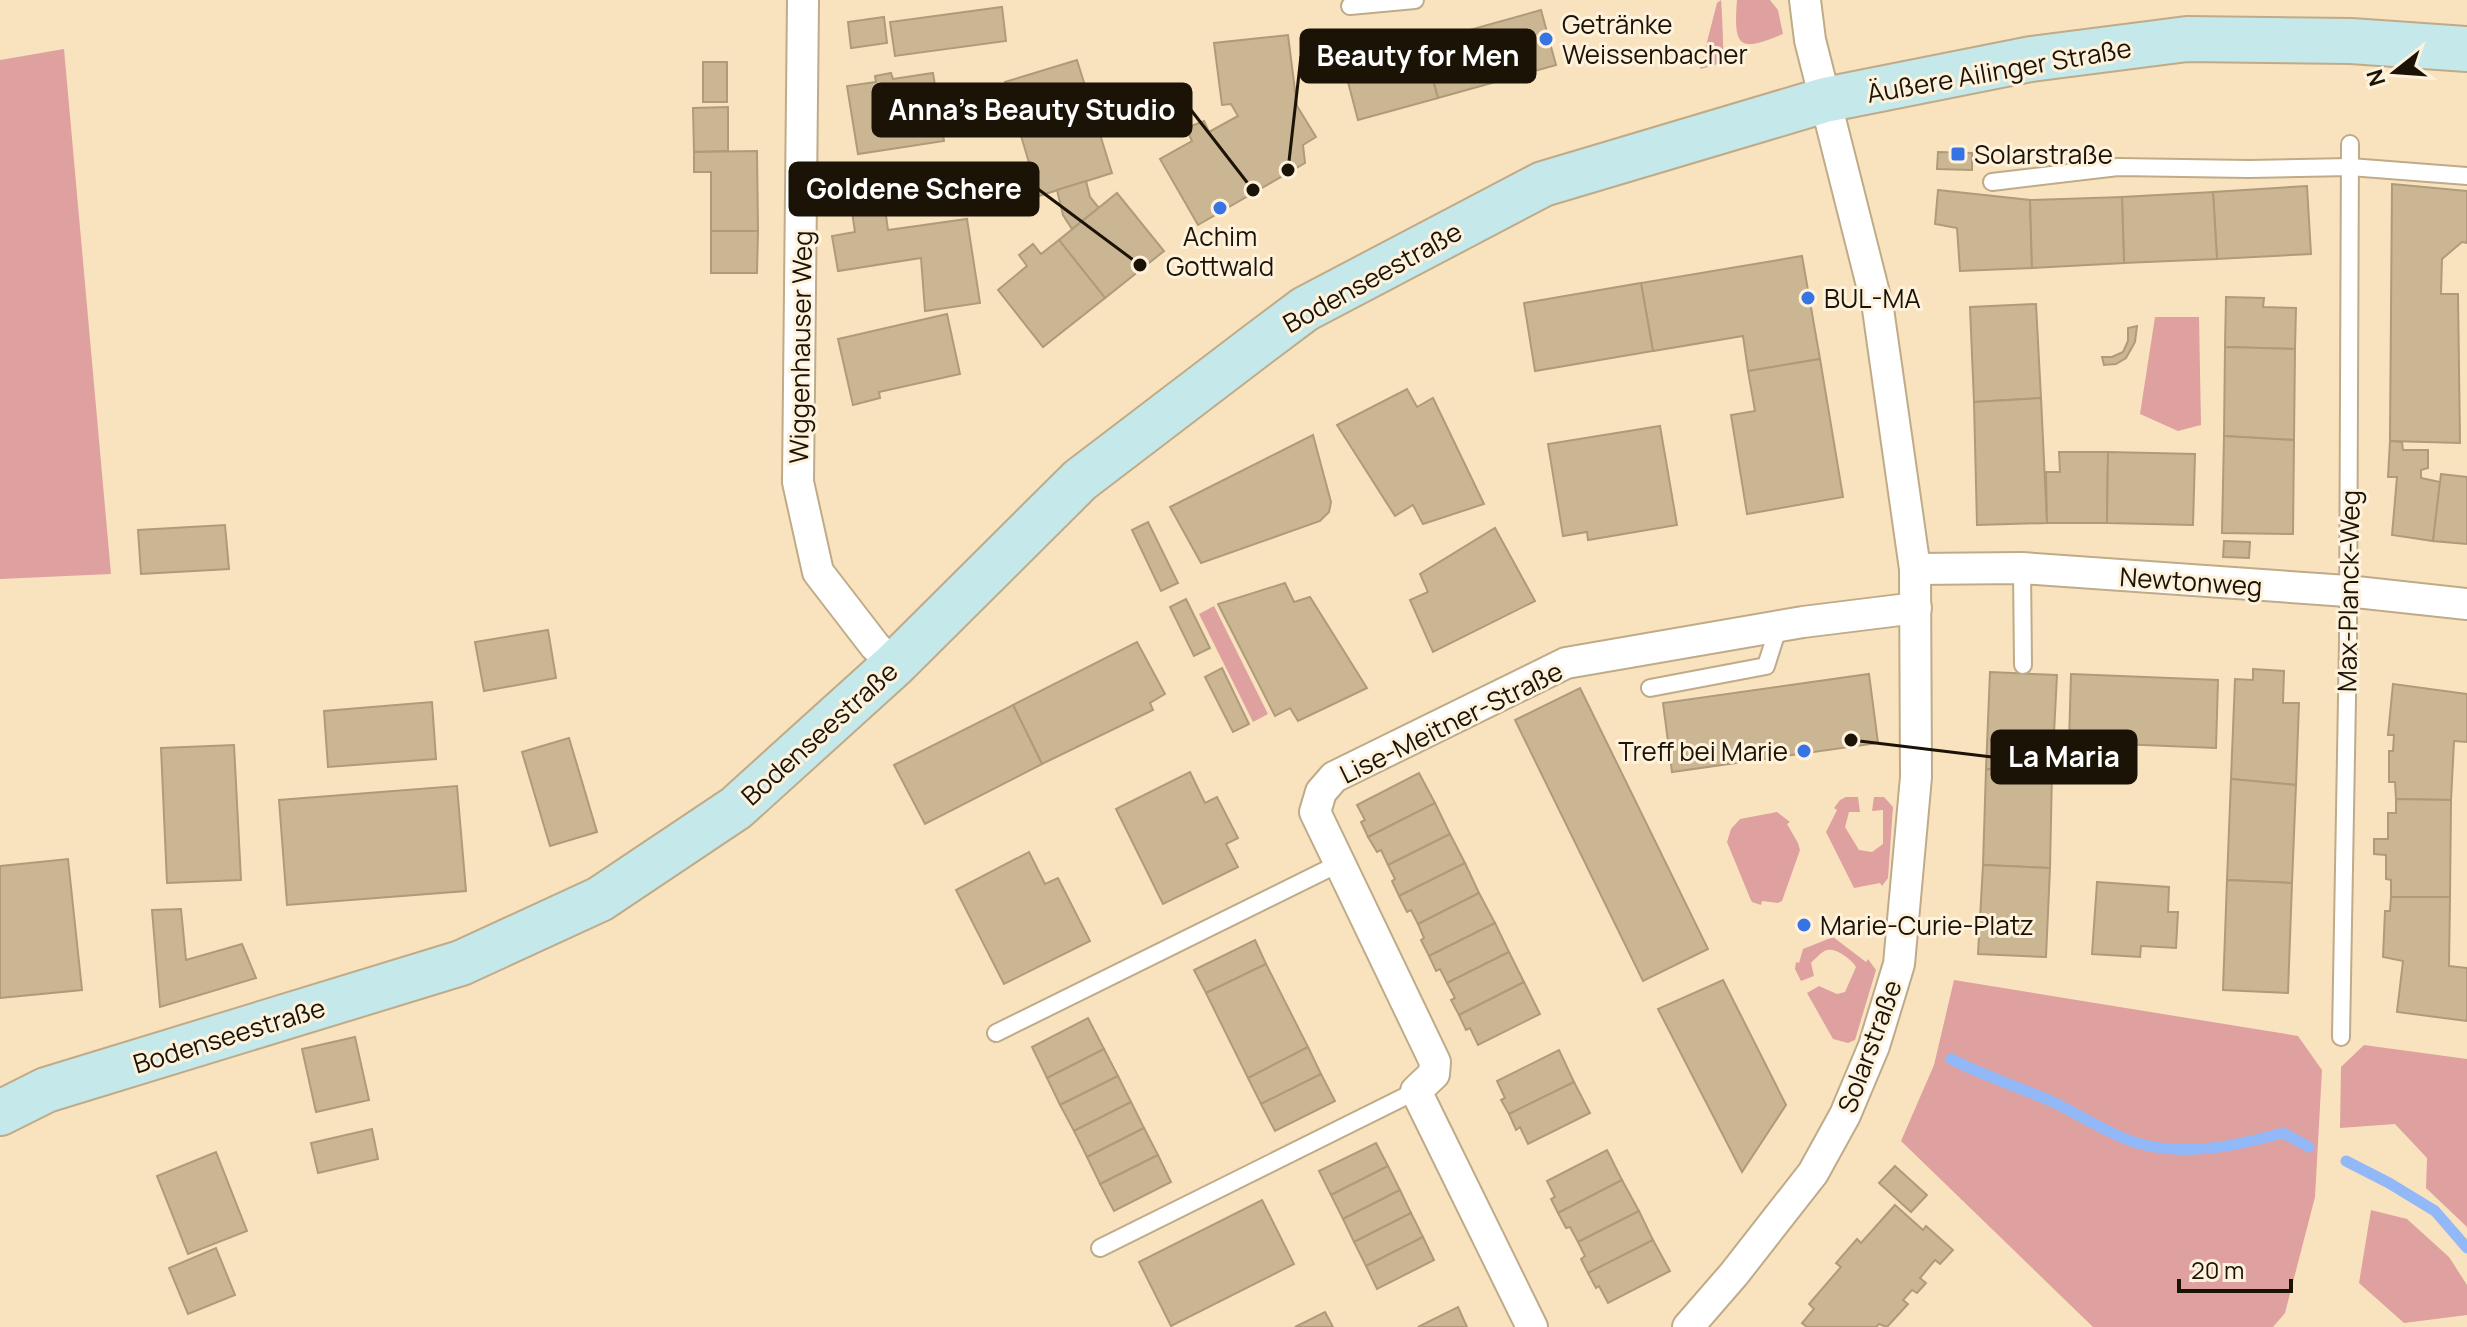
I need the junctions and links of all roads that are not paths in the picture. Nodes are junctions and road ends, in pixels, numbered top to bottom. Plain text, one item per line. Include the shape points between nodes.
1 (803, 0) edge
2 (1415, 0) edge
3 (1805, 0) edge
4 (1350, 6) dead end
5 (2467, 49) edge
6 (1825, 100) junction
7 (2350, 144) dead end
8 (2350, 167) junction
9 (2467, 176) edge
10 (1992, 182) dead end
11 (1543, 184) joint
12 (2022, 568) junction
13 (1915, 569) junction
14 (2347, 591) junction
15 (2467, 604) edge
16 (1916, 608) junction
17 (1779, 625) junction
18 (894, 665) junction
19 (2023, 665) dead end
20 (1650, 688) dead end
21 (1338, 864) junction
22 (996, 1033) dead end
23 (2341, 1037) dead end
24 (1416, 1091) junction
25 (0, 1113) edge
26 (1100, 1248) dead end
27 (1532, 1327) edge
28 (1688, 1327) edge

1 - 18 street, Wiggenhauser Weg via 798,482 818,572
2 - 4 lane
3 - 6 street, Solarstraße
5 - 6 main road, Äußere Ailinger Straße via 2187,39 2031,59
6 - 11 main road, Äußere Ailinger Straße
6 - 13 street, Solarstraße via 1878,309
7 - 8 lane, Max-Planck-Weg
8 - 9 lane
8 - 10 lane via 2118,167
8 - 14 lane, Max-Planck-Weg
11 - 18 main road, Bodenseestraße via 1305,309 1080,480
12 - 13 street, Newtonweg
12 - 14 street, Newtonweg
12 - 19 lane
13 - 16 street, Solarstraße
14 - 15 street, Newtonweg
14 - 23 lane, Max-Planck-Weg
16 - 17 street, Lise-Meitner-Straße
16 - 28 street, Solarstraße via 1916,777 1899,964 1874,1046 1813,1173
17 - 20 lane via 1766,666
17 - 21 street, Lise-Meitner-Straße via 1566,663 1334,777 1321,792 1315,812
18 - 25 main road, Bodenseestraße via 736,808 600,899 461,963 46,1090
21 - 22 lane
21 - 24 street, Lise-Meitner-Straße via 1435,1062 1434,1074
24 - 26 lane
24 - 27 street

